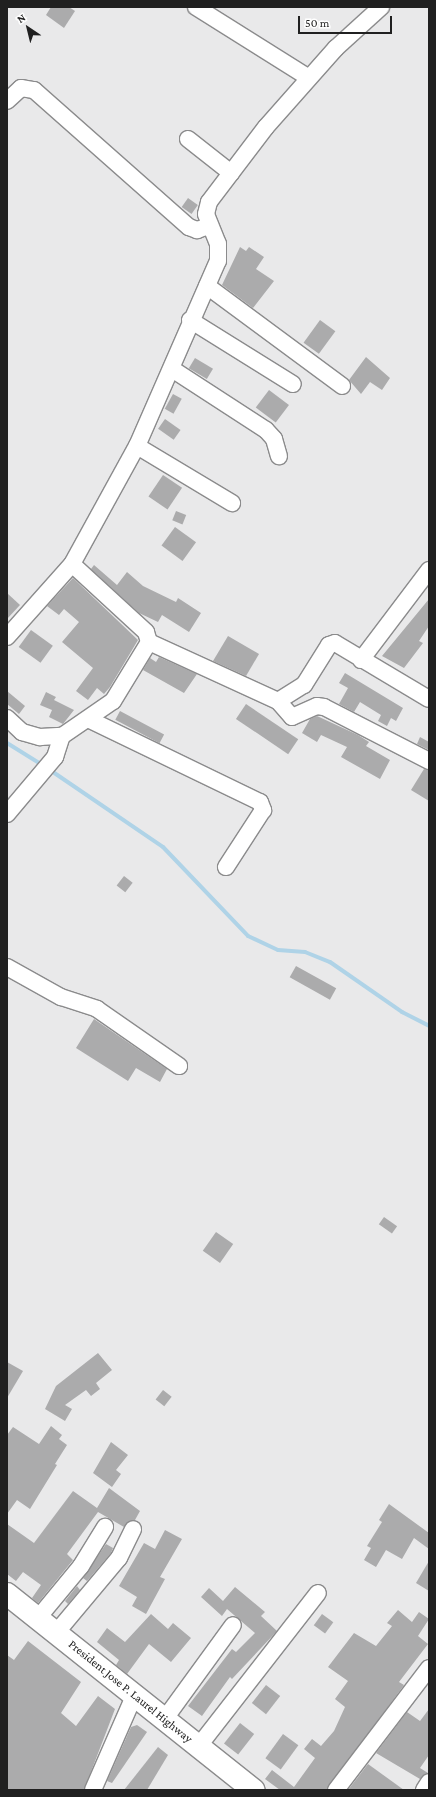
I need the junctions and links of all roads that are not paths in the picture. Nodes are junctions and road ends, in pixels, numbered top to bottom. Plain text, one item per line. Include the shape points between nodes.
1 (196, 7) edge
2 (381, 7) edge
3 (309, 78) junction
4 (7, 101) edge
5 (188, 139) dead end
6 (231, 174) junction
7 (209, 226) junction
8 (207, 286) junction
9 (190, 320) junction
10 (172, 369) junction
11 (293, 384) dead end
12 (342, 386) dead end
13 (137, 446) junction
14 (279, 456) dead end
15 (232, 503) dead end
16 (72, 564) junction
17 (429, 570) edge
18 (7, 637) edge
19 (149, 642) junction
20 (361, 660) junction
21 (429, 698) edge
22 (278, 701) junction
23 (7, 718) edge
24 (88, 719) junction
25 (62, 736) junction
26 (429, 760) edge
27 (7, 814) edge
28 (226, 866) dead end
29 (7, 967) edge
30 (179, 1066) dead end
31 (106, 1526) dead end
32 (133, 1529) dead end
33 (318, 1593) dead end
34 (7, 1594) edge
35 (38, 1618) junction
36 (233, 1625) dead end
37 (56, 1634) junction
38 (429, 1668) edge
39 (134, 1696) junction
40 (164, 1720) junction
41 (198, 1747) junction
42 (429, 1782) edge
43 (93, 1790) edge
44 (253, 1790) edge
45 (336, 1790) edge
46 (424, 1790) edge

1 - 3 street
2 - 3 street via 336,48
3 - 6 street
4 - 7 street via 21,88 34,90 189,227 197,230
5 - 6 street
6 - 7 street via 206,209
7 - 8 street via 219,254
8 - 9 street
8 - 12 street
9 - 10 street
9 - 11 street
10 - 13 street
10 - 14 street via 266,430 274,439
13 - 15 street
13 - 16 street
16 - 18 street
16 - 19 street via 146,632
17 - 20 street
19 - 22 street
19 - 24 street via 114,701
20 - 21 street
20 - 22 street via 335,643 328,645 304,685
22 - 26 street via 292,717 317,706 324,707
23 - 25 street via 22,732 40,737
24 - 25 street
24 - 28 street via 260,802 263,810
25 - 27 street via 55,757
29 - 30 street via 61,997 97,1009
31 - 35 street via 81,1566
32 - 37 street via 119,1558
33 - 41 street
34 - 35 highway, President Jose P. Laurel Highway
35 - 37 highway, President Jose P. Laurel Highway
36 - 40 street
37 - 39 highway, President Jose P. Laurel Highway
38 - 45 street
39 - 40 highway, President Jose P. Laurel Highway
39 - 43 street
40 - 41 highway, President Jose P. Laurel Highway
41 - 44 highway, President Jose P. Laurel Highway
42 - 46 street

